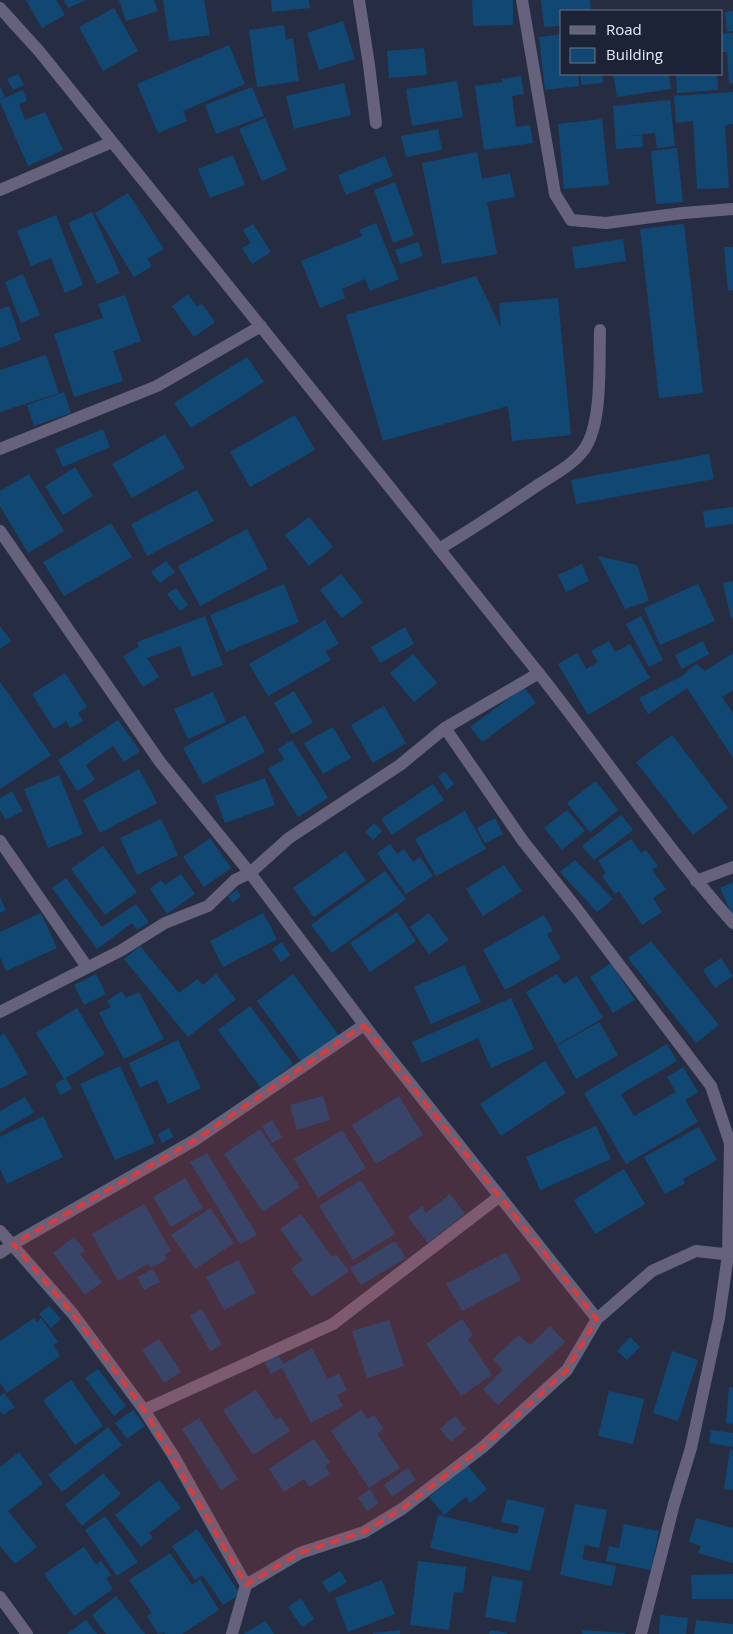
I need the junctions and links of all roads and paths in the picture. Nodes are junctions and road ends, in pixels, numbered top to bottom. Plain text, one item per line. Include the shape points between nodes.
1 (359, 0) edge
2 (522, 0) edge
3 (0, 8) edge
4 (376, 123) dead end
5 (112, 142) junction
6 (0, 190) edge
7 (733, 209) edge
8 (261, 326) junction
9 (600, 330) dead end
10 (0, 449) edge
11 (0, 531) edge
12 (439, 549) junction
13 (539, 673) junction
14 (445, 728) junction
15 (0, 842) edge
16 (733, 867) edge
17 (250, 873) junction
18 (696, 881) junction
19 (733, 922) edge
20 (87, 966) junction
21 (0, 1012) edge
22 (364, 1024) junction
23 (500, 1196) junction
24 (0, 1231) edge
25 (13, 1244) junction
26 (0, 1253) edge
27 (731, 1255) edge
28 (597, 1319) junction
29 (144, 1410) junction
30 (246, 1586) junction
31 (0, 1597) edge
32 (27, 1634) edge
33 (232, 1634) edge
34 (641, 1634) edge

1 - 4 street
2 - 7 street via 555,194 572,220 606,224
3 - 5 street
5 - 6 street
5 - 8 street
8 - 10 street via 157,386
8 - 12 street
9 - 12 street via 596,409 587,444 572,462
11 - 17 street via 160,762
12 - 13 street
13 - 14 street
13 - 18 street
14 - 17 street via 400,765 289,838
14 - 27 street via 523,840 711,1086 730,1143
15 - 20 street
16 - 18 street
17 - 20 street via 235,880 208,906 165,923 120,951
17 - 22 street
18 - 19 street
20 - 21 street
22 - 23 street
22 - 25 street via 195,1140
23 - 28 street
23 - 29 street via 333,1324
24 - 25 street
25 - 26 street
25 - 29 street via 73,1314
27 - 28 street via 696,1251 652,1271
27 - 34 street via 690,1448
28 - 30 street via 567,1370 476,1453 402,1509 364,1532 300,1553
29 - 30 street
30 - 33 street
31 - 32 street

